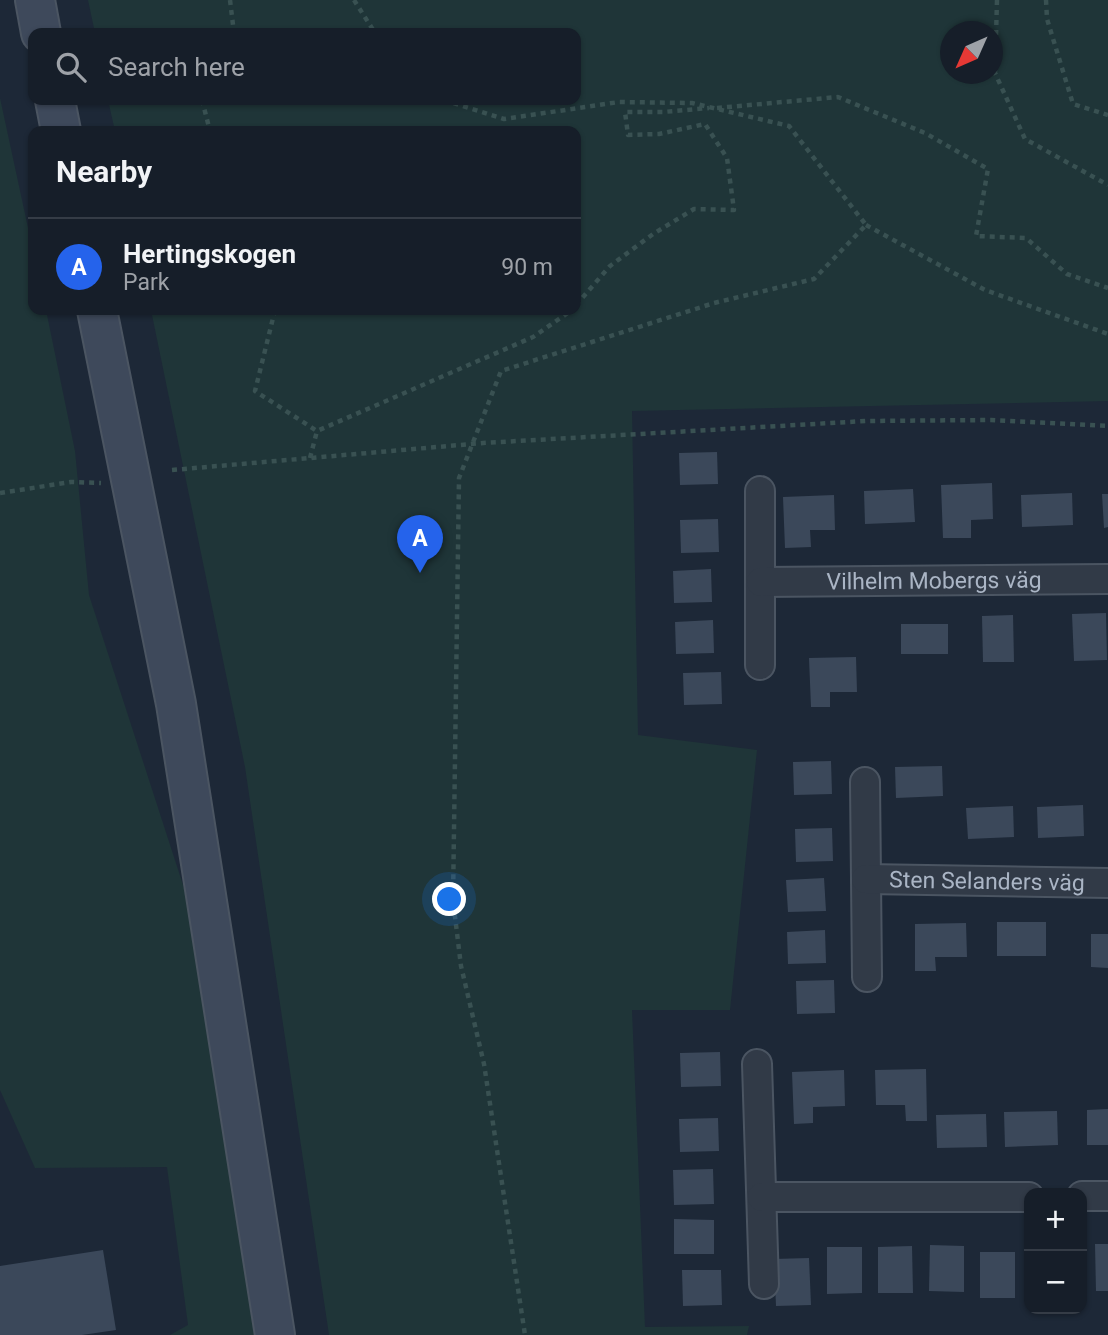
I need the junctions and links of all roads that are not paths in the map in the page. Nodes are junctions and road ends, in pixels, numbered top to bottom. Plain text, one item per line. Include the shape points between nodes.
1 (35, 0) edge
2 (40, 28) edge
3 (56, 105) edge
4 (60, 126) edge
5 (98, 315) edge
6 (760, 491) dead end
7 (1108, 579) edge
8 (761, 582) junction
9 (760, 665) dead end
10 (865, 782) dead end
11 (866, 878) junction
12 (1108, 883) edge
13 (867, 977) dead end
14 (757, 1064) dead end
15 (1087, 1196) edge
16 (1108, 1196) edge
17 (762, 1197) junction
18 (1024, 1197) edge
19 (764, 1284) dead end
20 (275, 1335) edge

1 - 2 main road
3 - 4 main road
5 - 20 main road via 176,704
6 - 8 street
7 - 8 street, Vilhelm Mobergs väg
8 - 9 street
10 - 11 street, Sten Selanders väg
11 - 12 street, Sten Selanders väg
11 - 13 street, Sten Selanders väg
14 - 17 street
15 - 16 street
17 - 18 street
17 - 19 street

